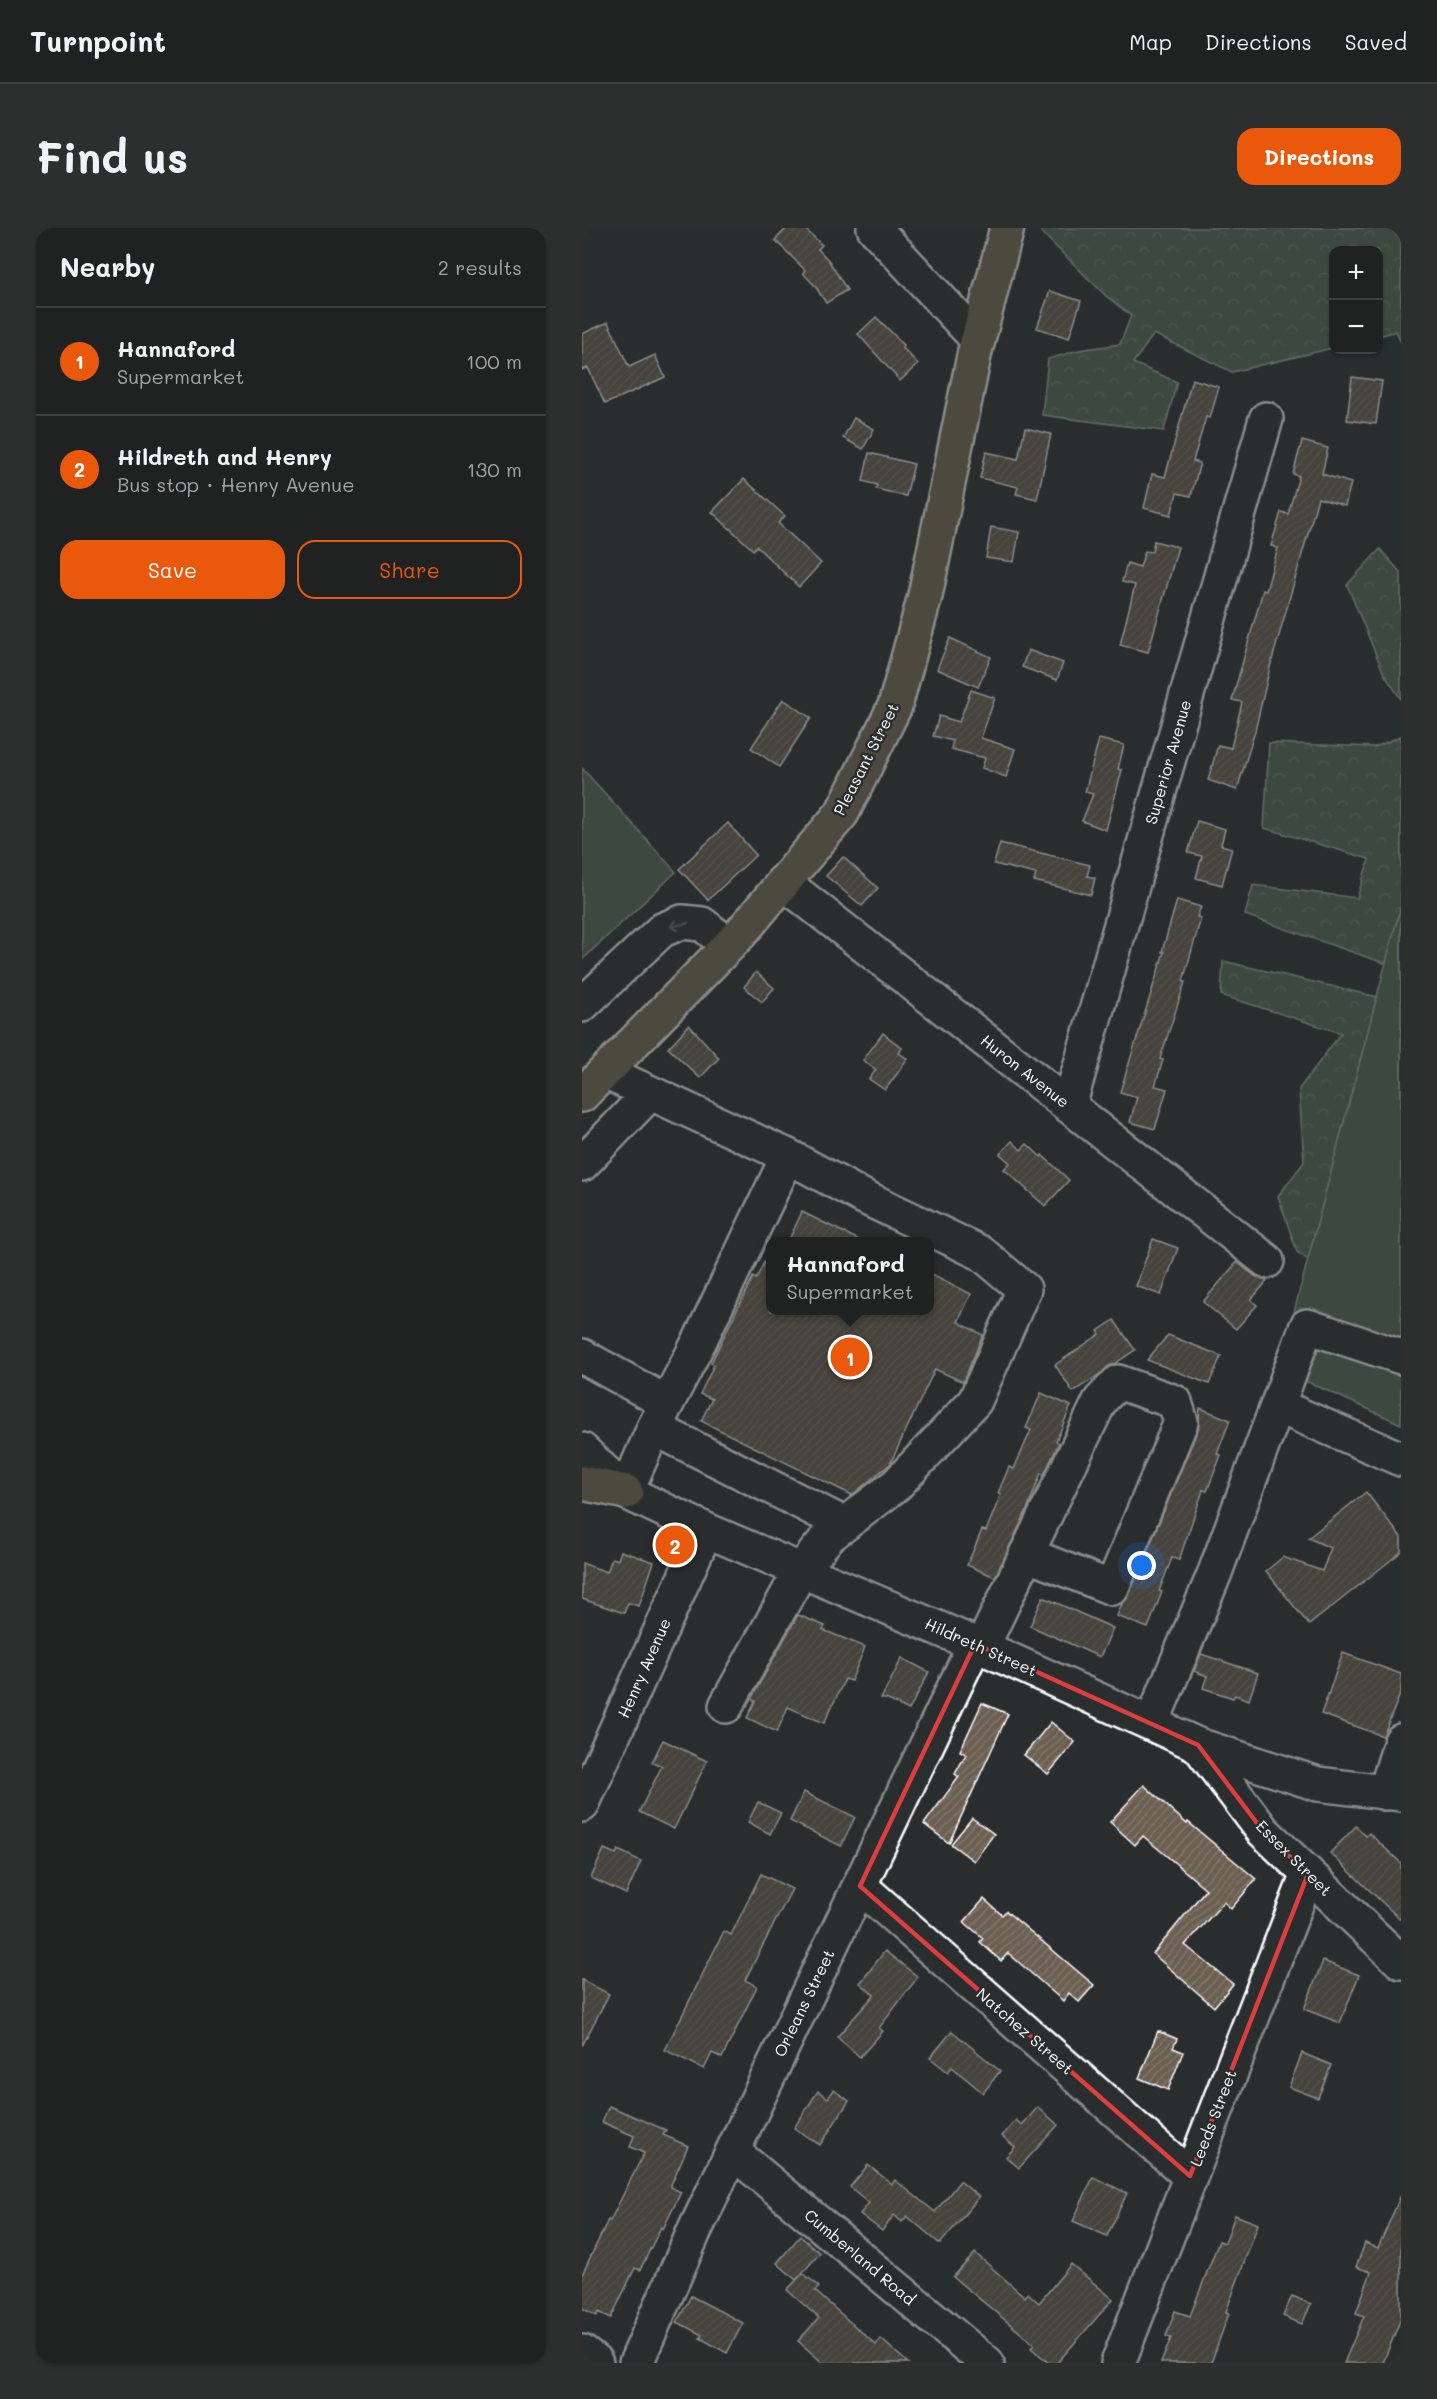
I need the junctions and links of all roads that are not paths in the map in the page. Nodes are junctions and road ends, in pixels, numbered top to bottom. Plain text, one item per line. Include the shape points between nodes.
1 (874, 228) edge
2 (1007, 228) edge
3 (978, 340) junction
4 (1266, 419) dead end
5 (783, 882) junction
6 (729, 945) junction
7 (582, 1005) edge
8 (605, 1072) junction
9 (650, 1093) junction
10 (582, 1095) edge
11 (1069, 1106) junction
12 (788, 1156) junction
13 (582, 1164) edge
14 (1267, 1261) dead end
15 (582, 1356) edge
16 (1401, 1357) edge
17 (1278, 1406) junction
18 (661, 1415) junction
19 (582, 1450) edge
20 (1401, 1459) edge
21 (582, 1483) edge
22 (626, 1492) junction
23 (844, 1524) junction
24 (706, 1530) junction
25 (1026, 1554) junction
26 (801, 1570) junction
27 (979, 1646) junction
28 (726, 1706) dead end
29 (1152, 1722) junction
30 (1401, 1741) edge
31 (1198, 1744) junction
32 (1393, 1793) edge
33 (582, 1805) edge
34 (1308, 1874) junction
35 (860, 1886) junction
36 (1401, 1962) edge
37 (733, 2152) junction
38 (1190, 2176) junction
39 (582, 2352) edge
40 (596, 2363) edge
41 (636, 2363) edge
42 (987, 2363) edge
43 (1118, 2363) edge

1 - 3 street
2 - 3 main road, Pleasant Street
3 - 5 main road, Pleasant Street via 925,596 895,706 842,813
4 - 11 street, Superior Avenue
5 - 6 main road, Pleasant Street
5 - 11 street, Huron Avenue
6 -> 7 street via 702,924 682,922 662,930
6 - 8 main road, Pleasant Street
8 - 9 street
8 - 10 main road, Pleasant Street
9 - 12 street
9 - 13 street
11 - 14 street, Huron Avenue
12 - 18 street
12 - 23 street via 981,1254 1024,1289 975,1401 896,1485
15 - 18 street
16 - 17 street via 1307,1326
17 - 20 street
17 - 29 street via 1214,1575
18 - 22 street
18 - 23 street
19 - 22 street, Hildreth Street
21 - 22 main road
22 - 24 street, Hildreth Street
23 - 26 street
24 - 26 street, Hildreth Street
24 - 33 street, Henry Avenue
25 - 25 street, Orleans Street via 1100,1401 1118,1382 1175,1402 1180,1422 1112,1588
25 - 27 street, Orleans Street
26 - 27 street, Hildreth Street
26 - 28 street
27 - 29 street, Hildreth Street
27 - 35 street, Orleans Street
29 - 31 street, Hildreth Street
30 - 32 street
31 - 32 street, Hildreth Street via 1318,1784
31 - 34 street, Essex Street via 1263,1831
34 - 36 street, Essex Street
34 - 38 street, Leeds Street
35 - 37 street, Orleans Street
35 - 38 street, Natchez Street
37 - 41 street, Orleans Street
37 - 42 street, Cumberland Road
38 - 43 street, Leeds Street
39 - 40 street

